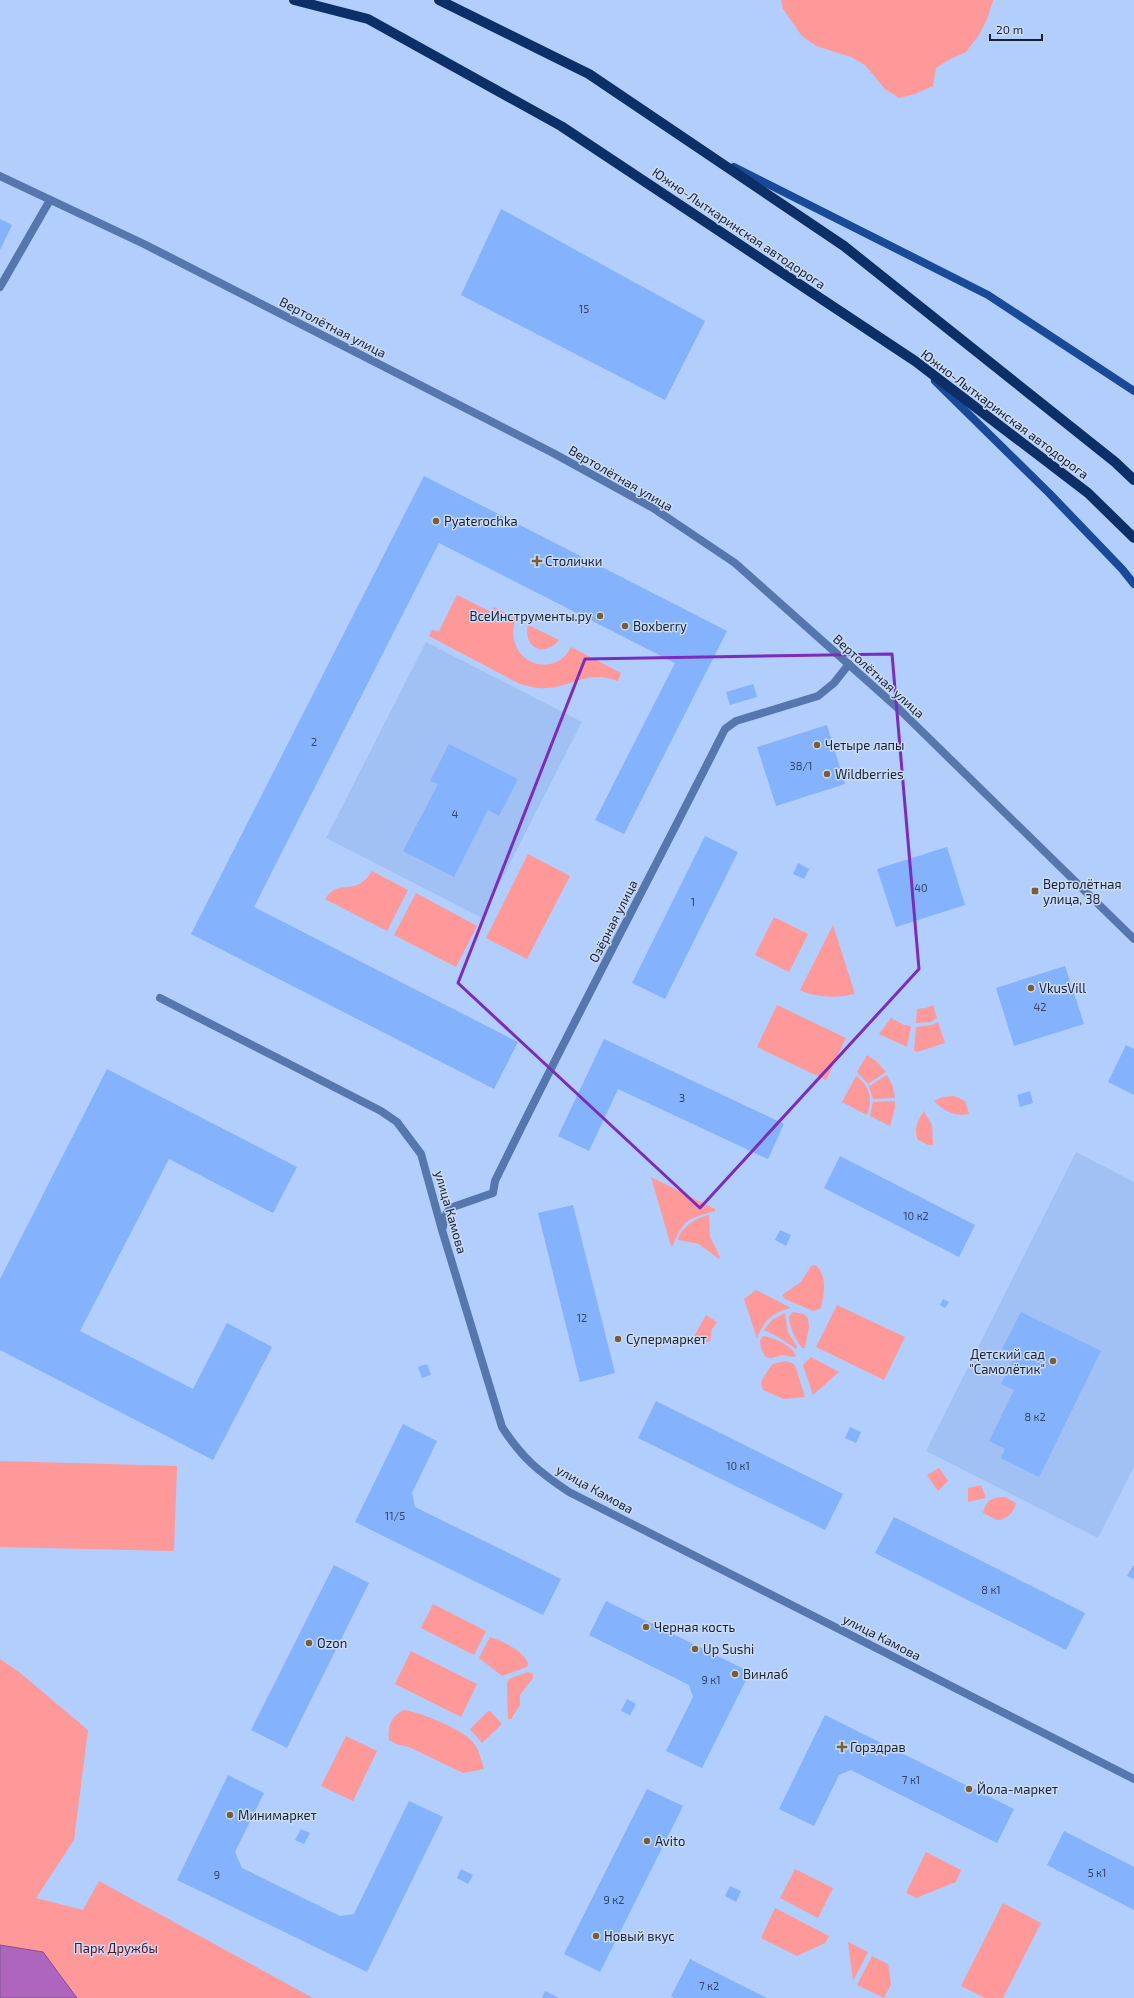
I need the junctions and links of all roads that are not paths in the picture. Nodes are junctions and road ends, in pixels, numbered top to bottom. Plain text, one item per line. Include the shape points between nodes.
1 (294, 0) edge
2 (439, 0) edge
3 (712, 156) junction
4 (0, 176) edge
5 (50, 200) junction
6 (0, 287) edge
7 (915, 361) junction
8 (1134, 391) edge
9 (1134, 480) edge
10 (1134, 538) edge
11 (1134, 584) edge
12 (849, 664) junction
13 (1134, 939) edge
14 (160, 998) dead end
15 (442, 1230) junction
16 (1134, 1779) edge

1 - 7 main road, Южно-Лыткаринская автодорога via 368,19 561,126
2 - 3 main road via 589,74
3 - 8 main road via 988,294
3 - 9 main road via 844,246 1115,462
4 - 5 street, Вертолётная улица
5 - 6 street
5 - 12 street, Вертолётная улица via 144,244 553,452 653,508 735,563
7 - 10 main road, Южно-Лыткаринская автодорога via 1088,493
7 - 11 main road via 1049,493
12 - 13 street, Вертолётная улица via 900,710
12 - 15 street, Озёрная улица via 818,696 736,721 725,729 584,1002 495,1181 493,1192 450,1208 444,1218
14 - 15 street, улица Камова via 381,1110 397,1122 421,1154
15 - 16 street, улица Камова via 502,1427 515,1448 529,1463 569,1492

